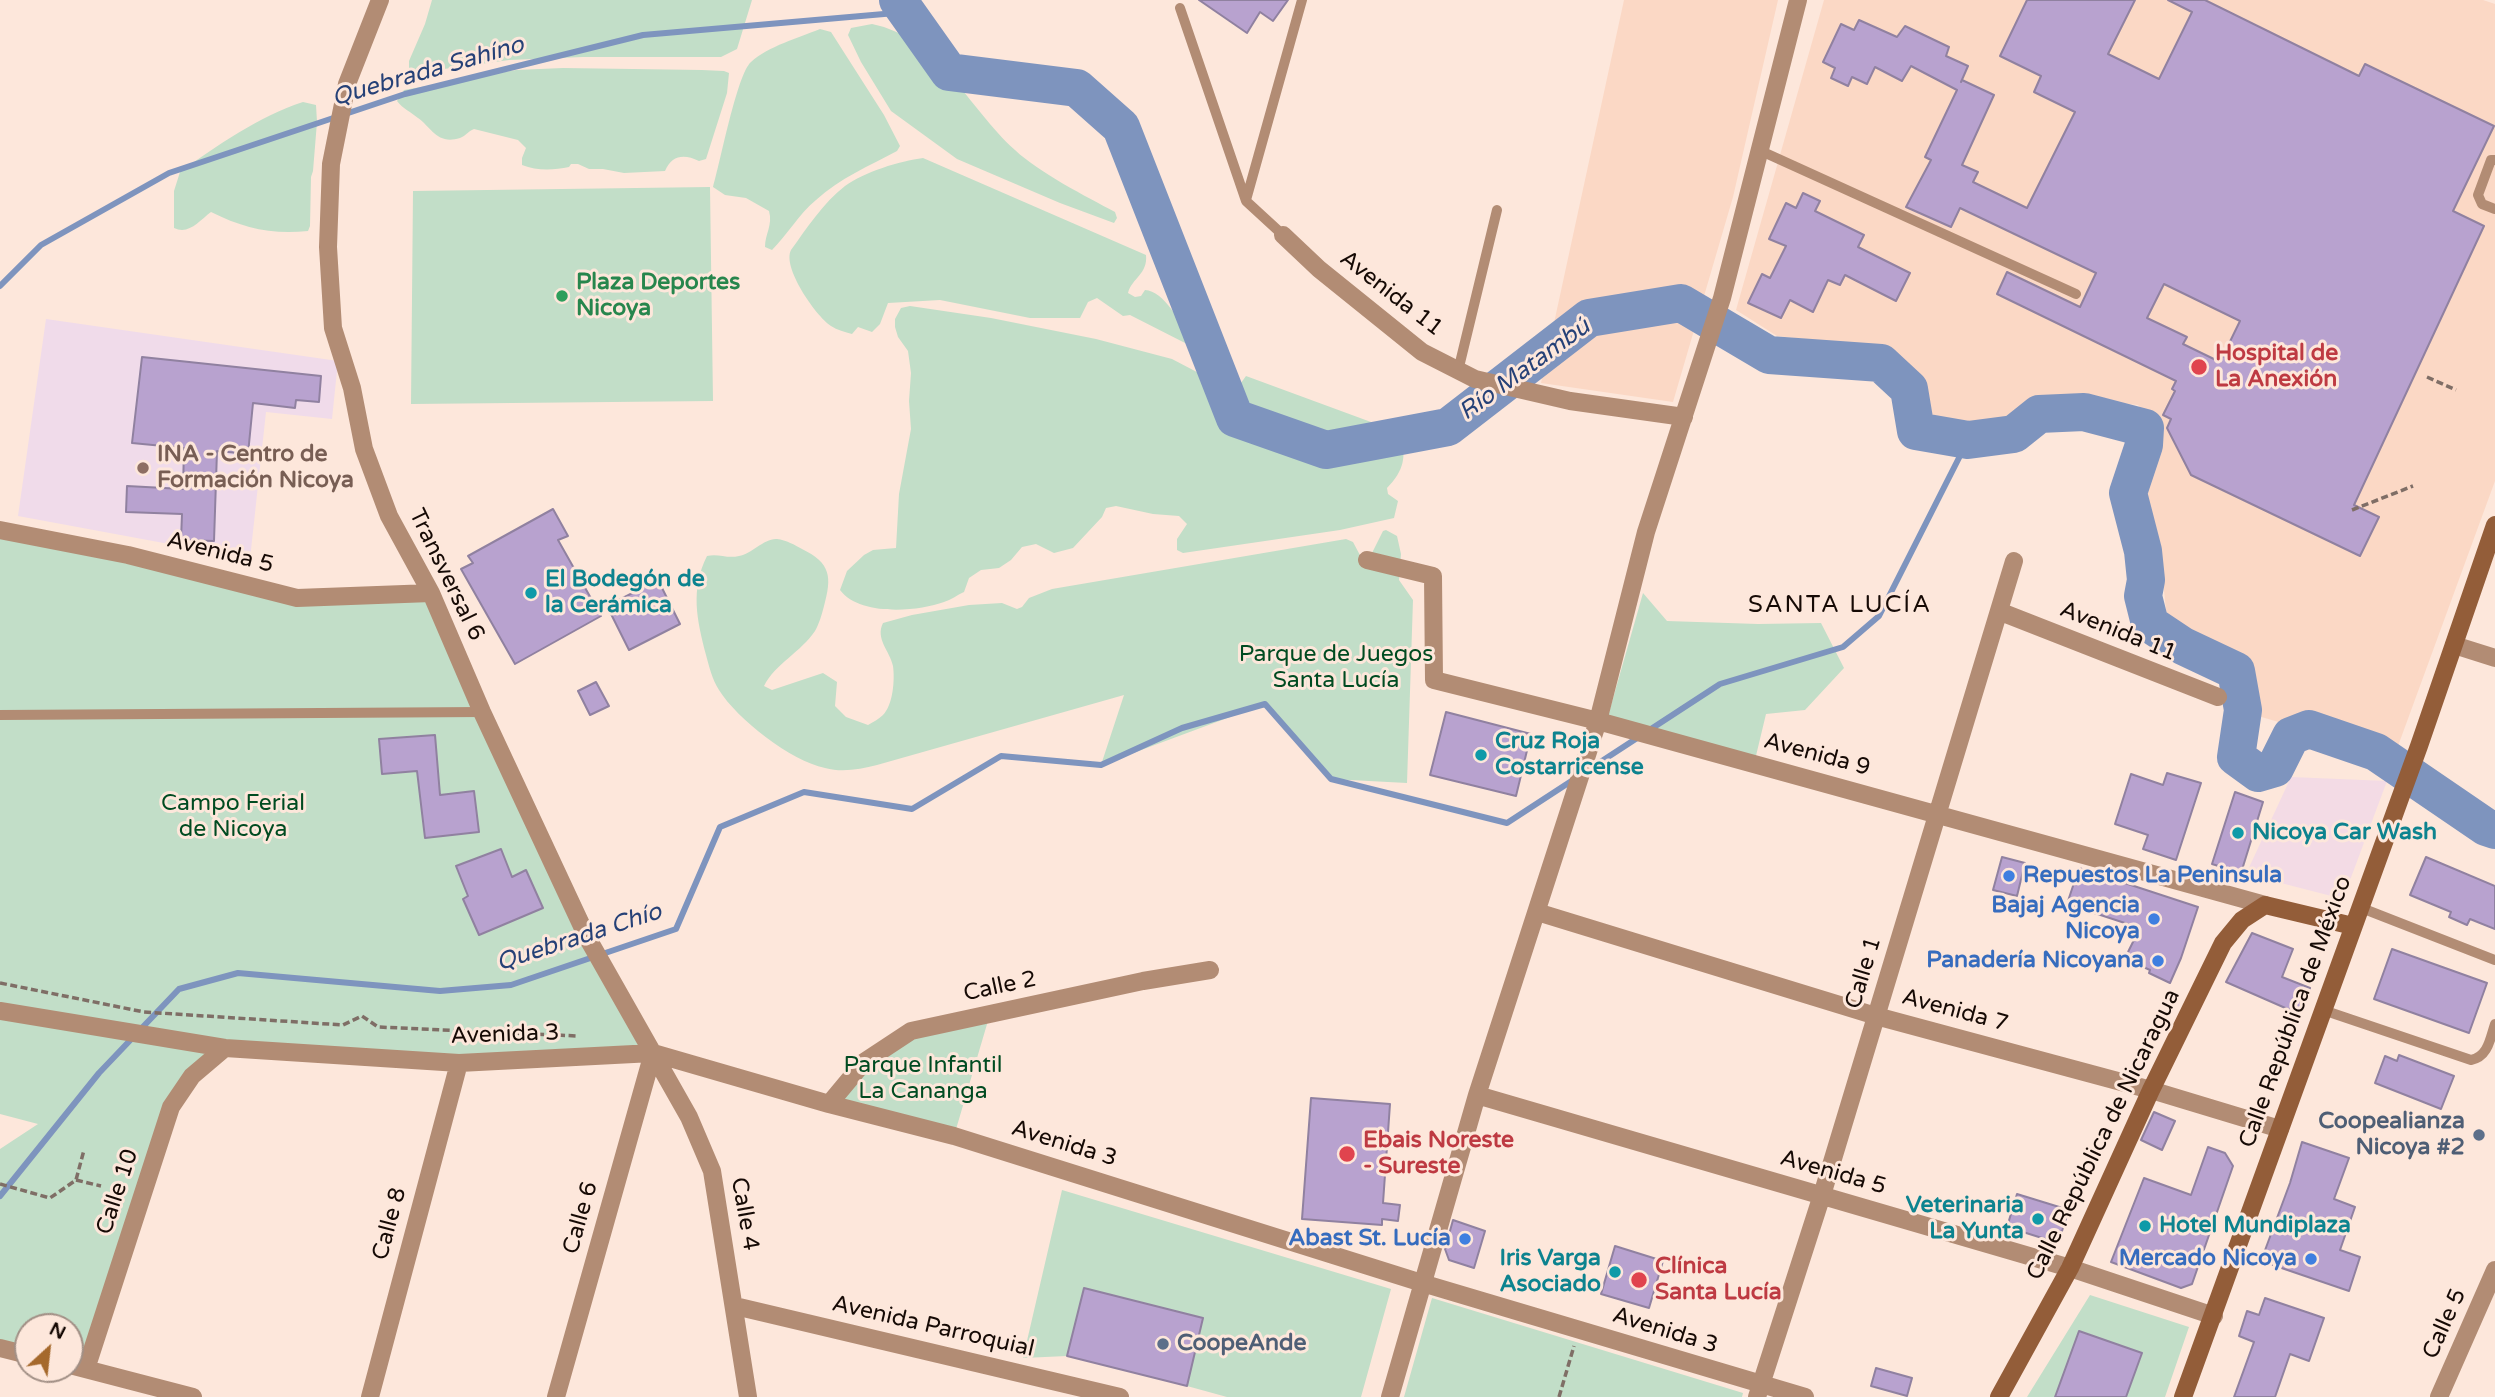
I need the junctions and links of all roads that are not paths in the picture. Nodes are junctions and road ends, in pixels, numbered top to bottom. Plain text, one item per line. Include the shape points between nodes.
1 (380, 0) edge
2 (1301, 0) edge
3 (1798, 0) edge
4 (1180, 8) dead end
5 (1761, 151) junction
6 (2495, 160) edge
7 (1246, 201) junction
8 (2495, 209) edge
9 (1497, 210) dead end
10 (1283, 235) joint
11 (2076, 294) dead end
12 (1458, 371) junction
13 (1684, 417) junction
14 (2495, 524) edge
15 (0, 530) edge
16 (1367, 560) dead end
17 (2014, 561) dead end
18 (431, 593) junction
19 (2001, 611) junction
20 (2455, 645) junction
21 (2495, 658) edge
22 (2218, 698) dead end
23 (482, 712) junction
24 (0, 715) edge
25 (1598, 721) junction
26 (1938, 813) junction
27 (2265, 905) junction
28 (2360, 907) junction
29 (1537, 912) junction
30 (2353, 926) junction
31 (2495, 960) edge
32 (1210, 971) dead end
33 (0, 1010) edge
34 (2323, 1010) junction
35 (1877, 1016) junction
36 (2495, 1024) edge
37 (225, 1048) junction
38 (653, 1053) junction
39 (459, 1063) junction
40 (2151, 1090) junction
41 (1476, 1095) junction
42 (829, 1104) junction
43 (2280, 1129) junction
44 (1822, 1195) junction
45 (2070, 1268) junction
46 (2495, 1270) edge
47 (1422, 1283) junction
48 (735, 1306) junction
49 (2214, 1316) junction
50 (84, 1350) edge
51 (84, 1369) edge
52 (1759, 1390) edge
53 (193, 1397) edge
54 (370, 1397) edge
55 (556, 1397) edge
56 (748, 1397) edge
57 (1120, 1397) edge
58 (1390, 1397) edge
59 (1805, 1397) edge
60 (1999, 1397) edge
61 (2183, 1397) edge
62 (2439, 1397) edge

1 - 18 street, Transversal 6 via 347,84 331,164 328,247 333,328 365,449 389,516
2 - 7 lane
3 - 5 street
4 - 7 lane
5 - 11 lane
5 - 13 street
6 - 8 lane via 2491,160 2478,195 2482,204
7 - 10 lane
9 - 12 lane
10 - 12 street, Avenida 11 via 1422,352
12 - 13 street, Avenida 11 via 1570,401
13 - 25 street via 1646,532
14 - 20 main road, Calle República de México
15 - 18 street, Avenida 5 via 128,555 297,598
16 - 25 street, Avenida 9 via 1433,576 1434,680
17 - 19 street, Calle 1
18 - 23 street, Transversal 6
19 - 22 street, Avenida 11
19 - 26 street, Calle 1
20 - 21 street
20 - 28 main road, Calle República de México
23 - 24 lane
23 - 38 street, Transversal 6 via 587,937
25 - 26 street, Avenida 9
25 - 29 street
26 - 27 street, Avenida 9
26 - 35 street, Calle 1
27 - 30 main road, Avenida 9
27 - 40 main road, Calle República de Nicaragua via 2242,920 2223,943
28 - 30 main road, Calle República de México
28 - 31 lane
29 - 35 street, Avenida 7
29 - 41 street
30 - 34 main road, Calle República de México
32 - 42 street, Calle 2 via 911,1031 864,1062
33 - 37 street, Avenida 3
34 - 36 lane via 2471,1060 2485,1053
34 - 43 main road, Calle República de México
35 - 40 street, Avenida 7
35 - 44 street, Calle 1
37 - 39 street, Avenida 3
37 - 50 street, Calle 10 via 192,1076 172,1107
38 - 39 street, Avenida 3
38 - 42 street, Avenida 3
38 - 48 street, Calle 4 via 689,1117 712,1171
38 - 55 street, Calle 6
39 - 54 street, Calle 8
40 - 43 street, Avenida 7
40 - 45 main road, Calle República de Nicaragua
41 - 44 street, Avenida 5
41 - 47 street
42 - 47 street, Avenida 3 via 954,1136
43 - 49 main road, Calle República de México
44 - 45 street, Avenida 5
44 - 52 street, Calle 1
45 - 49 street, Avenida 5
45 - 60 main road, Calle República de Nicaragua
46 - 62 street, Calle 5
47 - 52 street, Avenida 3
47 - 58 street
48 - 56 street, Calle 4
48 - 57 street, Avenida Parroquial
49 - 61 main road, Calle República de México
51 - 53 street
52 - 59 street, Avenida 3

